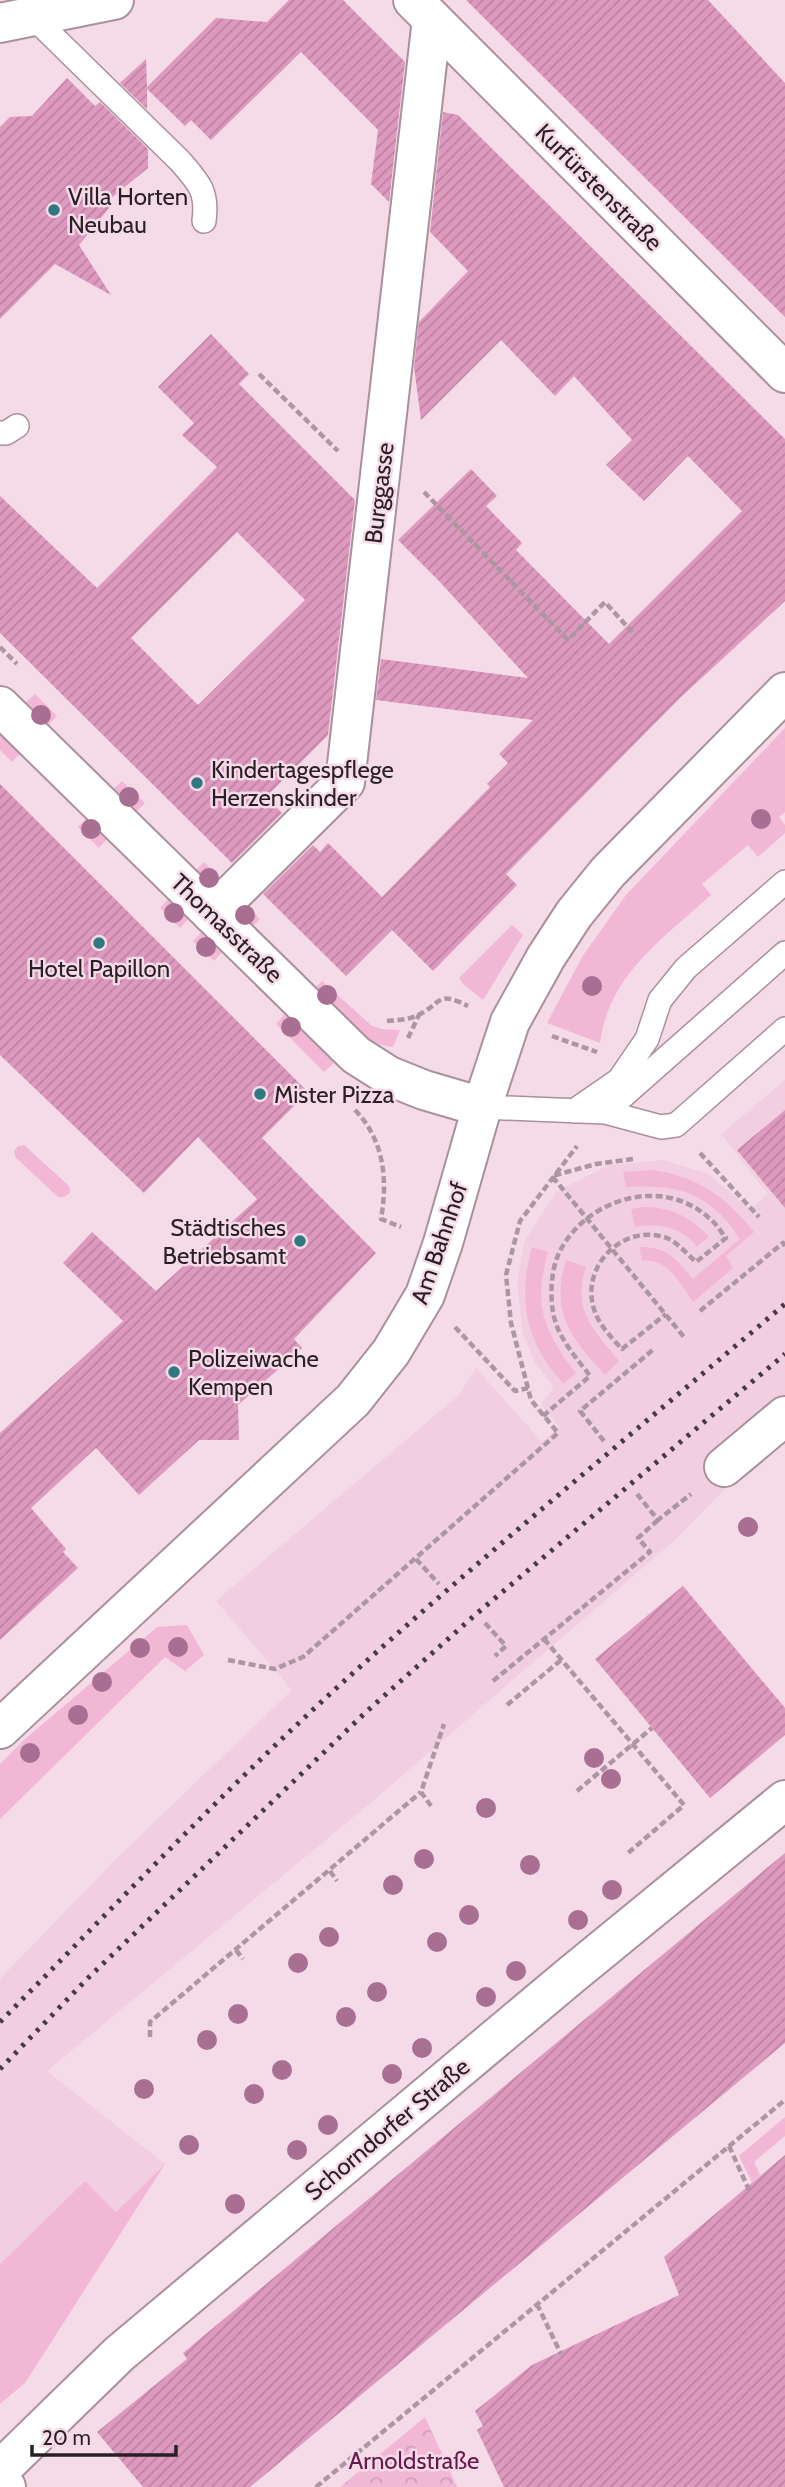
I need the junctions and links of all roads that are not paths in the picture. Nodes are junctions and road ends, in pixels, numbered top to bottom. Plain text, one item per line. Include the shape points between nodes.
1 (114, 0) edge
2 (422, 9) edge
3 (17, 20) edge
4 (204, 221) dead end
5 (785, 373) edge
6 (785, 692) edge
7 (0, 706) edge
8 (785, 881) edge
9 (212, 914) junction
10 (785, 953) edge
11 (785, 1029) edge
12 (482, 1107) junction
13 (574, 1111) junction
14 (606, 1112) junction
15 (785, 1416) edge
16 (724, 1467) dead end
17 (0, 1728) edge
18 (785, 1800) edge
19 (0, 2470) edge
20 (0, 2482) edge
21 (6, 2487) edge

1 - 3 street
2 - 5 street, Kurfürstenstraße
2 - 9 street, Burggasse via 384,451 345,782
3 - 4 lane via 180,161 198,182 206,203
6 - 12 street, Am Bahnhof via 608,872 574,914 510,1022
7 - 9 street, Thomasstraße
8 - 13 lane via 686,968 660,1000 647,1039 619,1080
9 - 12 street, Thomasstraße via 356,1055 389,1076
10 - 14 lane
11 - 14 lane via 676,1125 661,1127
12 - 13 lane
12 - 17 street, Am Bahnhof via 425,1295 391,1352 353,1400
13 - 14 lane
15 - 16 street
18 - 19 street, Schorndorfer Straße via 119,2354
20 - 21 street

